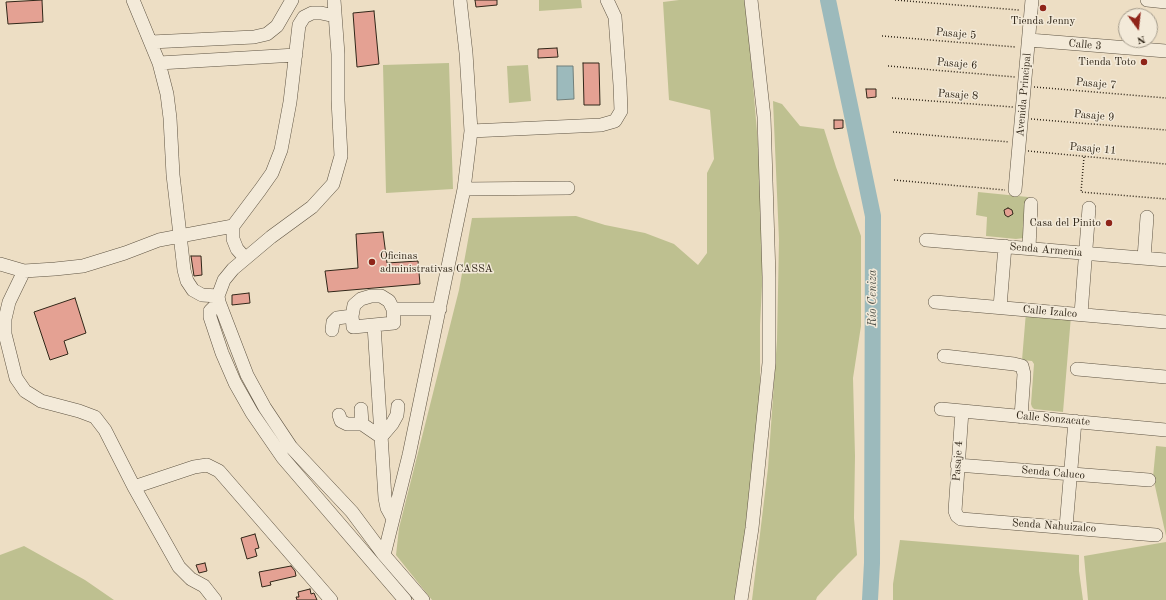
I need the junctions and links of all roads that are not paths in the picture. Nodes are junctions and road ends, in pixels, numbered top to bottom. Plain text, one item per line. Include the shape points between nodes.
1 (133, 0) edge
2 (292, 0) edge
3 (334, 0) edge
4 (460, 0) edge
5 (607, 0) edge
6 (751, 0) edge
7 (1146, 0) edge
8 (1166, 2) edge
9 (1032, 6) edge
10 (335, 16) junction
11 (151, 42) junction
12 (1028, 44) junction
13 (1166, 52) edge
14 (296, 54) junction
15 (159, 63) junction
16 (471, 130) junction
17 (568, 188) dead end
18 (464, 189) junction
19 (1015, 190) road end
20 (1031, 204) dead end
21 (1089, 208) dead end
22 (1147, 217) dead end
23 (233, 226) junction
24 (180, 235) junction
25 (926, 240) dead end
26 (1005, 246) junction
27 (1029, 248) junction
28 (1086, 253) junction
29 (245, 258) junction
30 (1144, 258) junction
31 (1166, 260) edge
32 (0, 264) edge
33 (24, 271) junction
34 (219, 299) junction
35 (935, 302) dead end
36 (1000, 307) junction
37 (393, 309) junction
38 (440, 309) junction
39 (1081, 314) junction
40 (352, 316) junction
41 (1166, 322) edge
42 (374, 325) junction
43 (332, 330) dead end
44 (944, 356) dead end
45 (1077, 369) dead end
46 (1166, 377) edge
47 (398, 406) dead end
48 (360, 409) dead end
49 (941, 409) dead end
50 (962, 411) junction
51 (339, 415) dead end
52 (1021, 416) junction
53 (1075, 421) junction
54 (362, 424) junction
55 (1166, 430) edge
56 (381, 437) junction
57 (958, 465) junction
58 (1071, 474) junction
59 (1149, 480) dead end
60 (134, 487) junction
61 (955, 511) joint
62 (393, 519) junction
63 (1066, 527) junction
64 (1156, 535) dead end
65 (384, 555) junction
66 (215, 600) edge
67 (331, 600) edge
68 (404, 600) edge
69 (423, 600) edge
70 (741, 600) edge

1 - 11 street
2 - 11 street via 277,26 268,34 254,37
3 - 10 street
4 - 16 street
5 - 16 street via 615,17 620,86 621,111 615,121 601,125
6 - 70 street via 764,117 769,363 752,528
7 - 8 street
9 - 12 street, Avenida Principal
10 - 14 street via 321,12 304,17 299,25
10 - 29 street via 341,156 333,184 312,207
11 - 15 street
12 - 13 street, Calle 3
12 - 19 street, Avenida Principal
14 - 15 street
14 - 23 street via 281,150 272,173
15 - 24 street via 170,118
16 - 18 street
17 - 18 street
18 - 38 street
20 - 27 street
21 - 28 street
22 - 30 street
23 - 24 street
23 - 29 street via 233,239
24 - 33 street via 83,266
24 - 34 street via 187,282 193,290 202,295
25 - 26 street, Senda Armenia
26 - 27 street, Senda Armenia
26 - 36 street
27 - 28 street, Senda Armenia
28 - 30 street, Senda Armenia
28 - 39 street
29 - 34 street via 224,280
30 - 31 street, Senda Armenia
32 - 33 street
33 - 60 street via 9,302 5,319 5,334 16,378 25,391 41,401 95,417 105,430
34 - 65 street via 247,375 265,408 291,447 352,512
34 - 68 street via 210,311 210,317 235,383 252,413 283,458
35 - 36 street, Calle Izalco
36 - 39 street, Calle Izalco
37 - 38 street
37 - 40 street via 389,301 381,296 370,296 354,305
37 - 42 street via 394,323
38 - 62 street
39 - 41 street, Calle Izalco
40 - 42 street via 353,327
40 - 43 street via 337,318 333,322
42 - 56 street
44 - 52 street via 1022,366 1024,374
45 - 46 street
47 - 56 street via 397,415
48 - 54 street
49 - 50 street, Calle Sonzacate
50 - 52 street, Calle Sonzacate
50 - 57 street, Pasaje 4
51 - 54 street via 341,422
52 - 53 street, Calle Sonzacate
53 - 55 street, Calle Sonzacate
53 - 58 street
54 - 56 street
56 - 62 street via 385,498
57 - 58 street, Senda Caluco
57 - 61 street, Pasaje 4
58 - 59 street, Senda Caluco
58 - 63 street
60 - 66 street via 179,568 204,586
60 - 67 street via 194,467 207,465 219,471
61 - 63 street, Senda Nahuizalco via 961,519
62 - 65 street
63 - 64 street, Senda Nahuizalco
65 - 69 street

